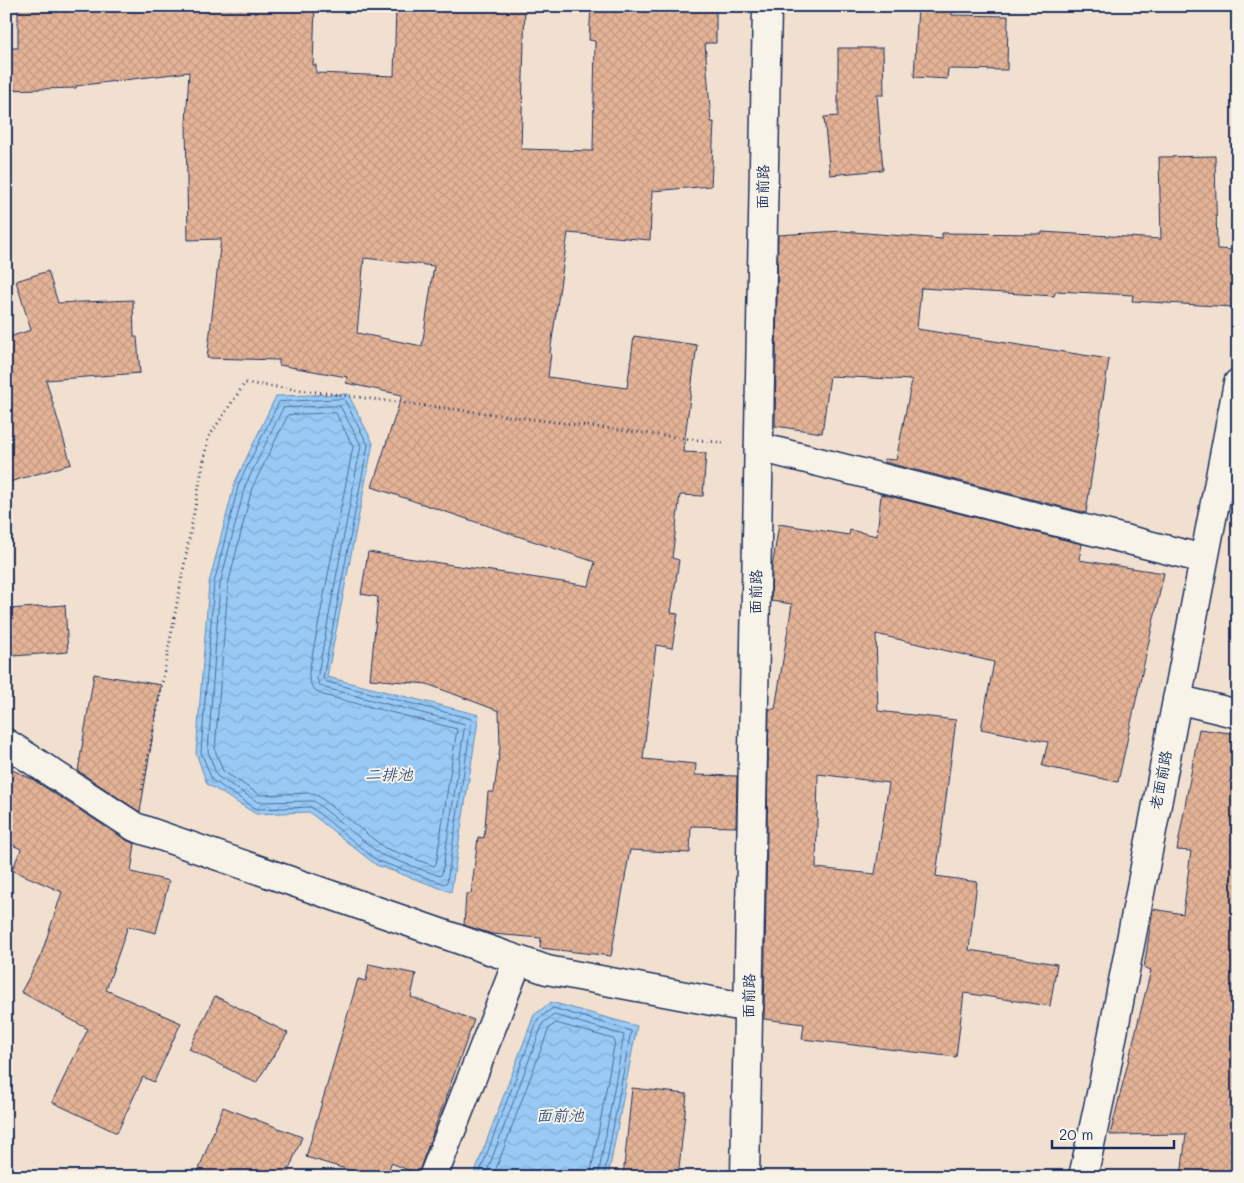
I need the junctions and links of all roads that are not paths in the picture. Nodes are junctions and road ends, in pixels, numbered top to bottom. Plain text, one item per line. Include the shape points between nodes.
1 (767, 6) edge
2 (1238, 383) edge
3 (759, 448) junction
4 (1204, 559) junction
5 (1177, 699) junction
6 (1238, 714) edge
7 (6, 743) edge
8 (518, 960) junction
9 (749, 1008) junction
10 (433, 1177) edge
11 (745, 1177) edge
12 (1083, 1177) edge

1 - 3 street, 面前路
2 - 4 street, 老面前路
3 - 4 street
3 - 9 street, 面前路
4 - 5 street, 老面前路
5 - 6 street
5 - 12 street, 老面前路
7 - 8 street via 136,827
8 - 9 street via 547,970
8 - 10 street
9 - 11 street, 面前路

